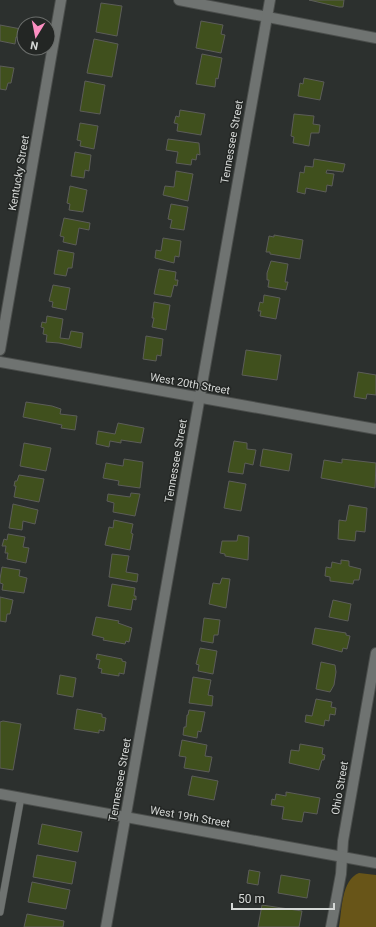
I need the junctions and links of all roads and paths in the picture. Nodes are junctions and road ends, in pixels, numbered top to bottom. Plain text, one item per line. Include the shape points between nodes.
1 (62, 0) edge
2 (179, 0) edge
3 (270, 0) edge
4 (267, 17) junction
5 (376, 38) edge
6 (0, 350) edge
7 (0, 362) edge
8 (200, 398) junction
9 (376, 429) edge
10 (376, 653) edge
11 (0, 794) edge
12 (21, 797) junction
13 (126, 817) junction
14 (342, 856) junction
15 (376, 863) edge
16 (0, 912) edge
17 (106, 927) edge
18 (331, 927) edge

1 - 6 street, Kentucky Street
2 - 4 street
3 - 4 street, Tennessee Street
4 - 5 street
4 - 8 street, Tennessee Street
7 - 8 street, West 20th Street
8 - 9 street, West 20th Street
8 - 13 street, Tennessee Street
10 - 14 street, Ohio Street
11 - 12 street, West 19th Street
12 - 13 street, West 19th Street
12 - 16 lane
13 - 14 street, West 19th Street
13 - 17 street, Tennessee Street
14 - 15 street, West 19th Street
14 - 18 street, Ohio Street

